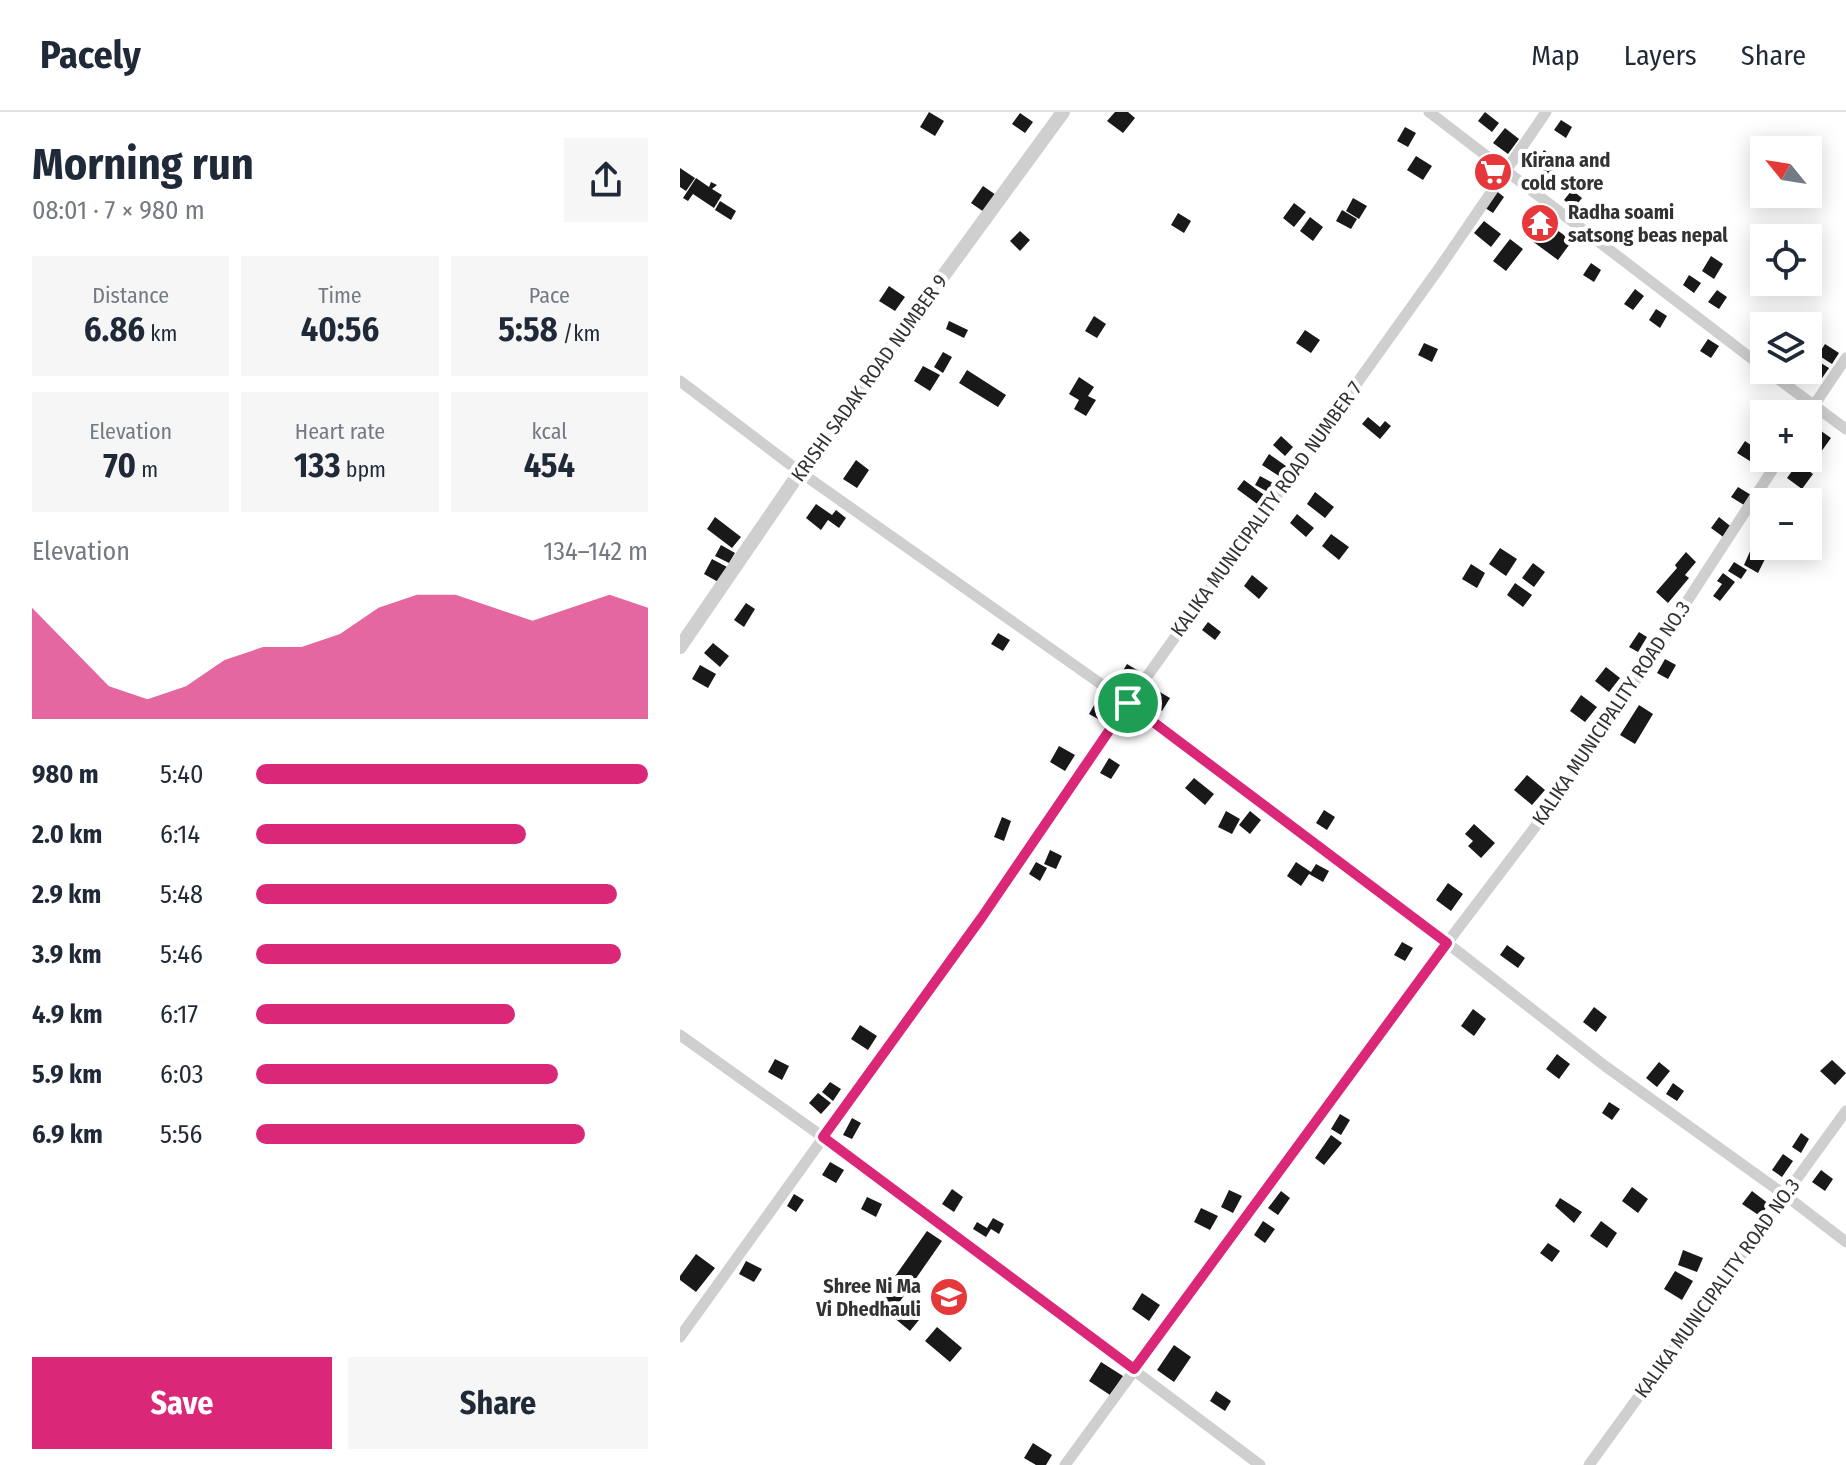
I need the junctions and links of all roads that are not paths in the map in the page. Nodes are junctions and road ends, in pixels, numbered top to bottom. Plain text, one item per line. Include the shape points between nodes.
1 (1063, 112) edge
2 (1429, 112) edge
3 (1546, 112) edge
4 (1504, 171) junction
5 (1750, 358) edge
6 (1846, 358) edge
7 (680, 381) edge
8 (1782, 384) edge
9 (1800, 400) edge
10 (1818, 400) edge
11 (1822, 416) edge
12 (1846, 429) edge
13 (800, 472) junction
14 (1771, 472) edge
15 (680, 647) edge
16 (1128, 703) junction
17 (1447, 943) junction
18 (680, 1035) edge
19 (1846, 1111) edge
20 (823, 1137) junction
21 (1785, 1195) junction
22 (1846, 1242) edge
23 (680, 1337) edge
24 (1134, 1369) junction
25 (1065, 1465) edge
26 (1260, 1465) edge
27 (1589, 1465) edge

1 - 13 street, KRISHI SADAK ROAD NUMBER 9
2 - 4 street
3 - 4 street, KALIKA MUNICIPALITY ROAD NUMBER 7
4 - 5 street
4 - 16 street, KALIKA MUNICIPALITY ROAD NUMBER 7
6 - 10 street
7 - 13 street
8 - 9 street
11 - 12 street
13 - 15 street, KRISHI SADAK ROAD NUMBER 9
13 - 16 street
14 - 17 street, KALIKA MUNICIPALITY ROAD NO.3 via 1573,777
16 - 17 street
16 - 20 street, KALIKA MUNICIPALITY ROAD NUMBER 7
17 - 21 street via 1605,1066
17 - 24 street, KALIKA MUNICIPALITY ROAD NO.3
18 - 20 street
19 - 21 street, KALIKA MUNICIPALITY ROAD NO.3
20 - 23 street, KALIKA MUNICIPALITY ROAD NUMBER 7
20 - 24 street
21 - 22 street
21 - 27 street, KALIKA MUNICIPALITY ROAD NO.3
24 - 25 street, KALIKA MUNICIPALITY ROAD NO.3
24 - 26 street

